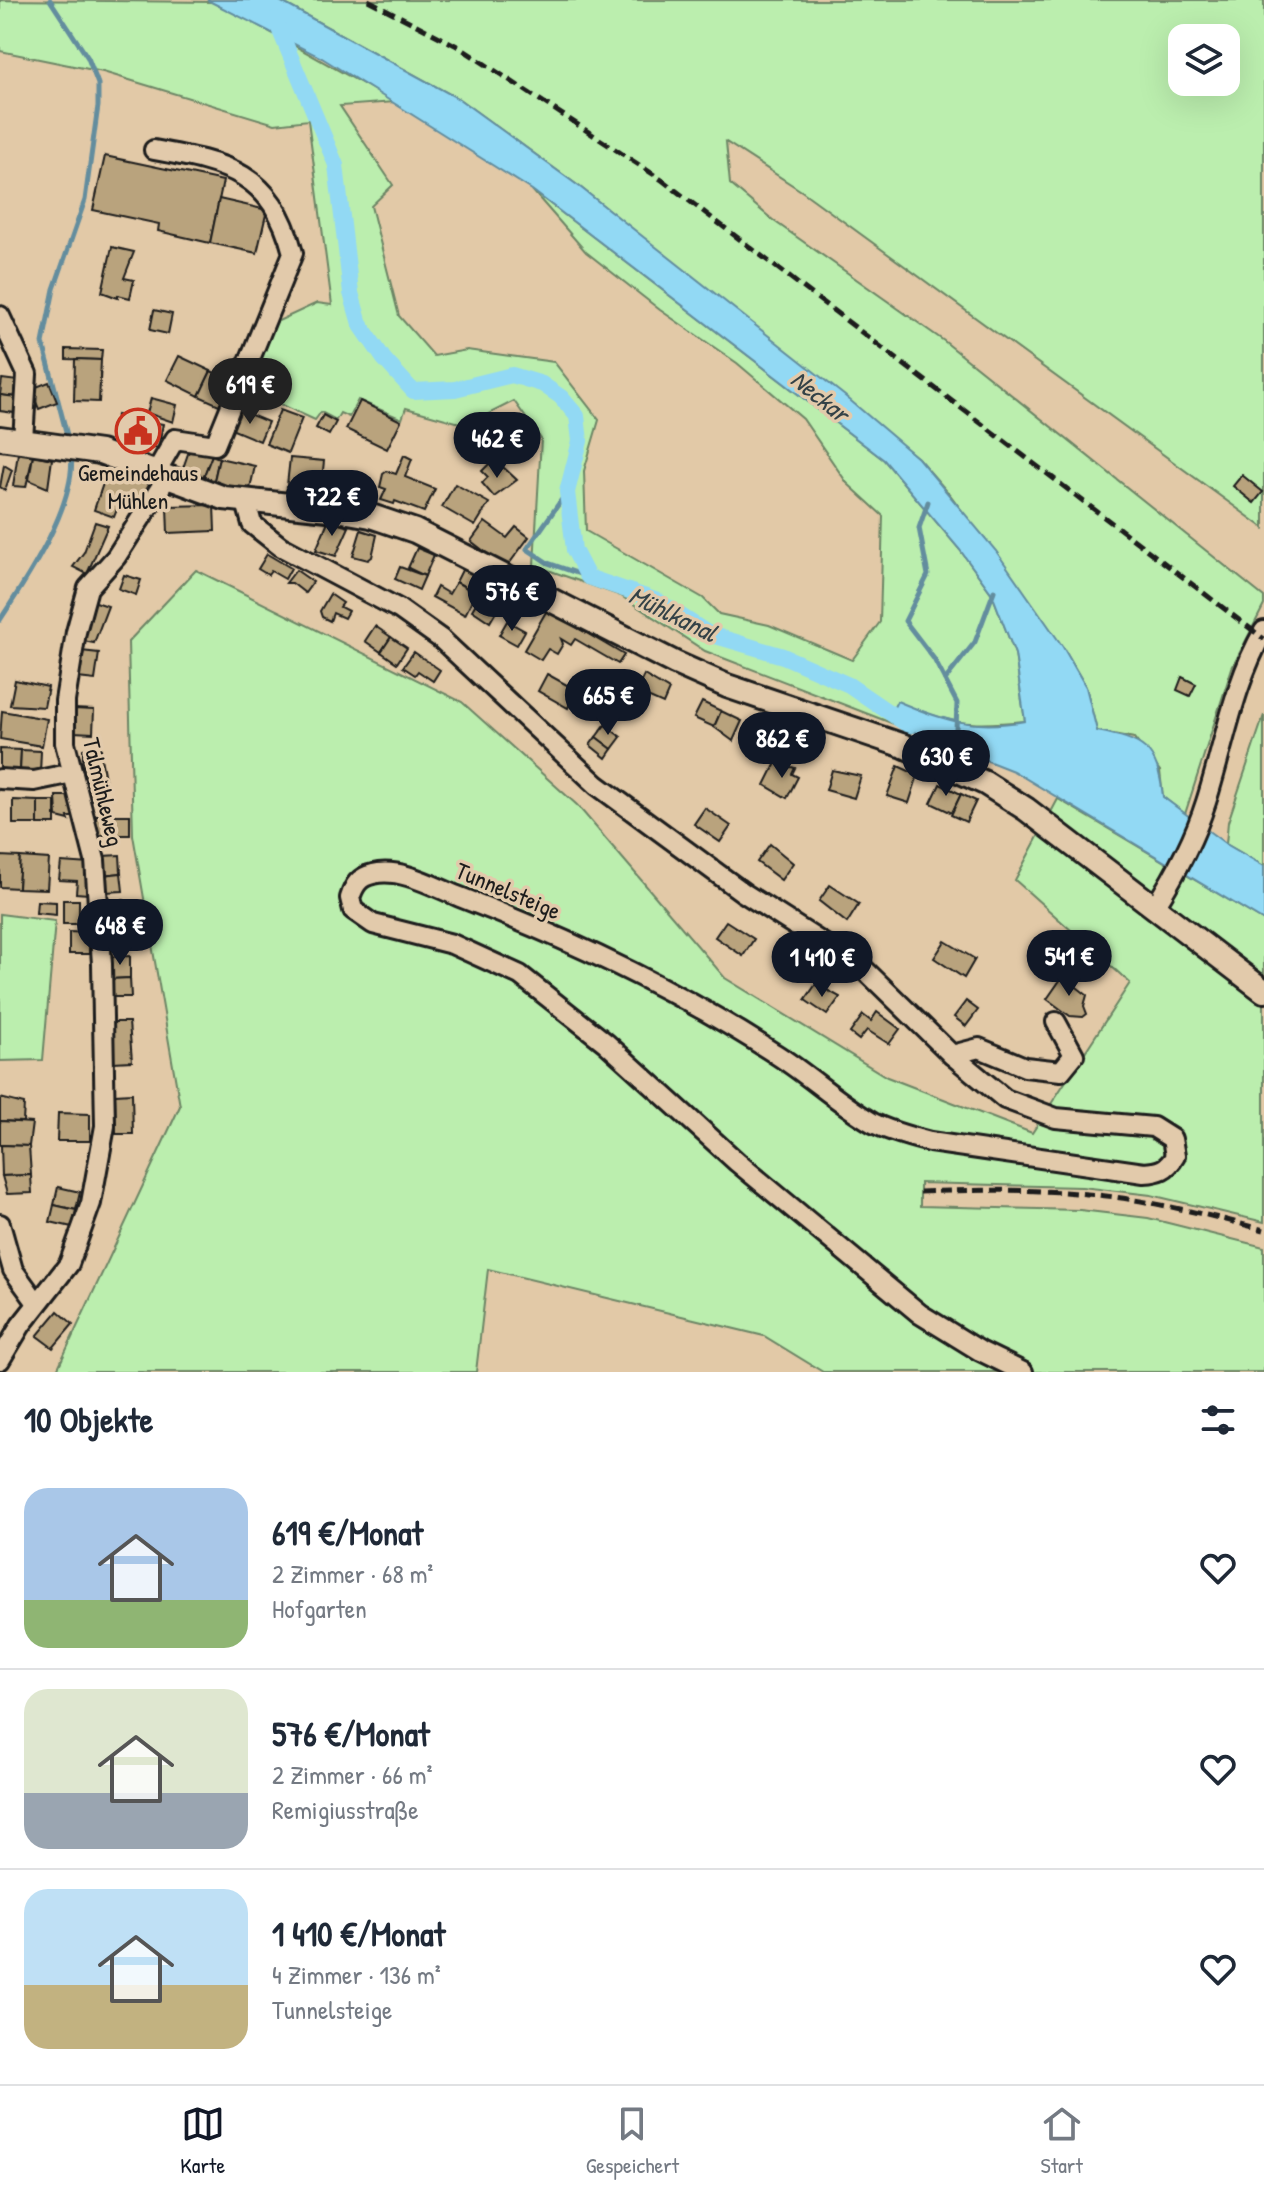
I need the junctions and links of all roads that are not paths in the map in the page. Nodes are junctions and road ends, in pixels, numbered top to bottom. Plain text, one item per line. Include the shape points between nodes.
1 (154, 150) dead end
2 (0, 316) edge
3 (0, 438) edge
4 (23, 440) junction
5 (162, 474) junction
6 (246, 502) junction
7 (1264, 631) edge
8 (73, 773) junction
9 (0, 779) edge
10 (1158, 900) junction
11 (1264, 991) edge
12 (1056, 1022) dead end
13 (952, 1055) junction
14 (0, 1224) edge
15 (37, 1303) junction
16 (0, 1360) edge
17 (1023, 1372) edge

1 - 5 street, Talmühleweg via 214,161 251,180 279,216 293,253 215,445 175,439
2 - 4 street via 27,374
3 - 4 main road
4 - 5 main road via 93,451
5 - 6 main road
5 - 8 street, Talmühleweg via 116,557 88,588 65,701 65,743
6 - 10 main road via 337,510 415,531 727,686 904,746 985,783
6 - 13 street, Tunnelsteige via 252,524 280,546 399,609 441,639 597,785 744,893 865,970
7 - 10 street via 1242,682 1205,806
8 - 9 street via 34,781
8 - 15 street, Talmühleweg via 95,860 105,1126 82,1233 69,1264
10 - 11 main road
12 - 13 street via 1074,1055 1061,1071 1025,1067 979,1048
13 - 17 street, Tunnelsteige via 991,1090 1022,1108 1056,1118 1153,1127 1172,1139 1175,1156 1160,1172 1144,1173 899,1134 873,1123 709,1012 632,970 480,904 415,879 375,873 360,879 350,898 353,910 373,924 452,944 520,975 920,1314
14 - 15 street via 13,1270
15 - 16 street, Talmühleweg

